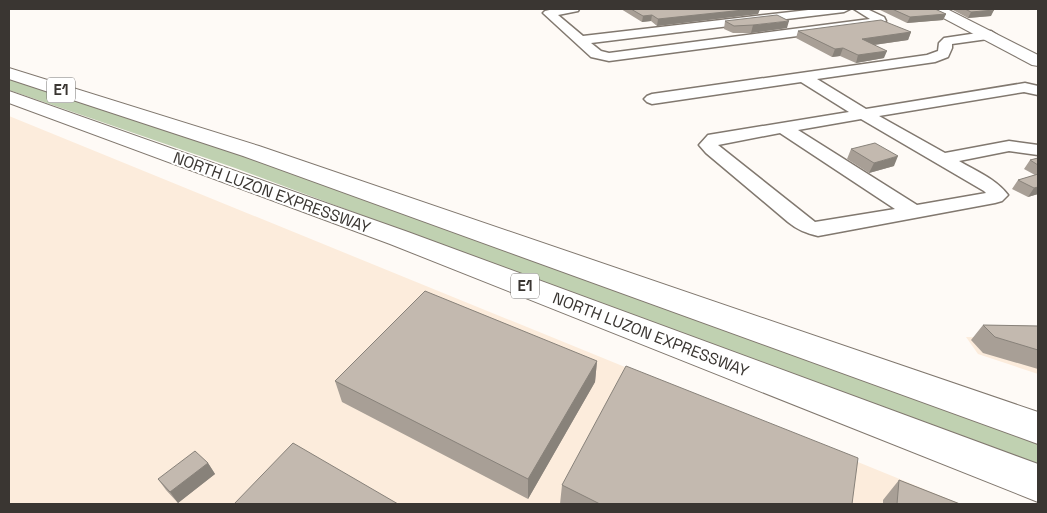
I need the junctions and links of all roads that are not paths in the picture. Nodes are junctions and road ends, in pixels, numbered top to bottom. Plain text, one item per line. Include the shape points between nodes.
1 (574, 9) edge
2 (723, 9) edge
3 (844, 9) edge
4 (859, 9) edge
5 (937, 9) edge
6 (747, 21) junction
7 (775, 35) junction
8 (582, 40) junction
9 (991, 40) junction
10 (946, 48) junction
11 (1038, 61) edge
12 (9, 73) edge
13 (803, 77) junction
14 (1038, 91) edge
15 (9, 97) edge
16 (652, 99) dead end
17 (865, 115) junction
18 (784, 128) junction
19 (1038, 150) edge
20 (944, 159) junction
21 (913, 212) junction
22 (1038, 428) edge
23 (1038, 483) edge

1 - 8 street via 549,12 572,26
2 - 6 street
3 - 6 street
4 - 7 street via 880,20
5 - 9 main road
6 - 7 street
6 - 8 street
7 - 8 street via 609,57 596,54
9 - 10 street
9 - 10 street via 967,38 948,41
9 - 11 main road
10 - 13 street via 943,54 930,59
12 - 22 main road, NORTH LUZON EXPRESSWAY / E1 via 251,151
13 - 16 street
13 - 17 street
14 - 17 street via 1025,87
15 - 23 main road, NORTH LUZON EXPRESSWAY / E1 via 399,238
17 - 18 street
17 - 20 street
18 - 21 street
18 - 21 street via 714,139 708,145 813,230
19 - 20 street via 1009,146
20 - 21 street via 992,187 998,195 996,198

